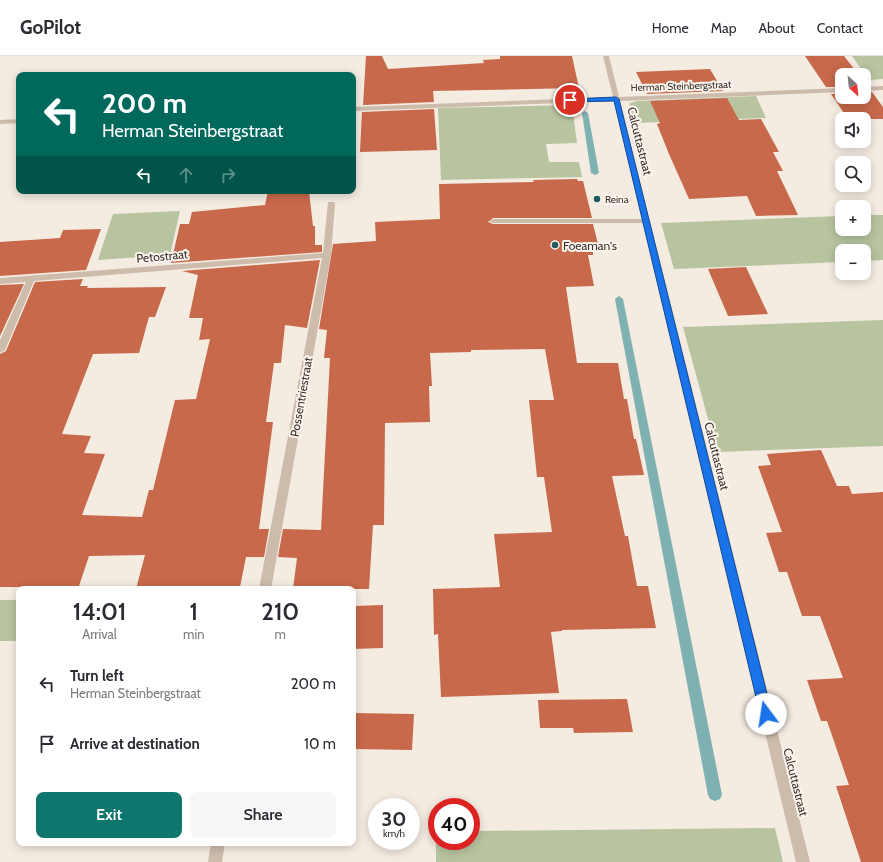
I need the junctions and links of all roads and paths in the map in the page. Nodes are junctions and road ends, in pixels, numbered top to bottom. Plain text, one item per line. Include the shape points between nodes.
1 (606, 56) edge
2 (883, 88) edge
3 (871, 89) edge
4 (835, 90) edge
5 (616, 99) junction
6 (356, 108) edge
7 (16, 121) edge
8 (0, 122) edge
9 (331, 204) dead end
10 (493, 221) dead end
11 (646, 221) junction
12 (327, 255) junction
13 (30, 279) junction
14 (0, 281) edge
15 (0, 350) edge
16 (266, 586) edge
17 (218, 846) edge
18 (215, 862) edge
19 (803, 862) edge

1 - 5 street, Calcuttastraat
2 - 3 street
4 - 5 street, Herman Steinbergstraat
5 - 6 street, Herman Steinbergstraat
5 - 11 street, Calcuttastraat
7 - 8 street
9 - 12 street, Possentriestraat
10 - 11 street
11 - 19 street, Calcuttastraat
12 - 13 street, Petostraat
12 - 16 street, Possentriestraat
13 - 14 street, Petostraat
13 - 15 street
17 - 18 street

